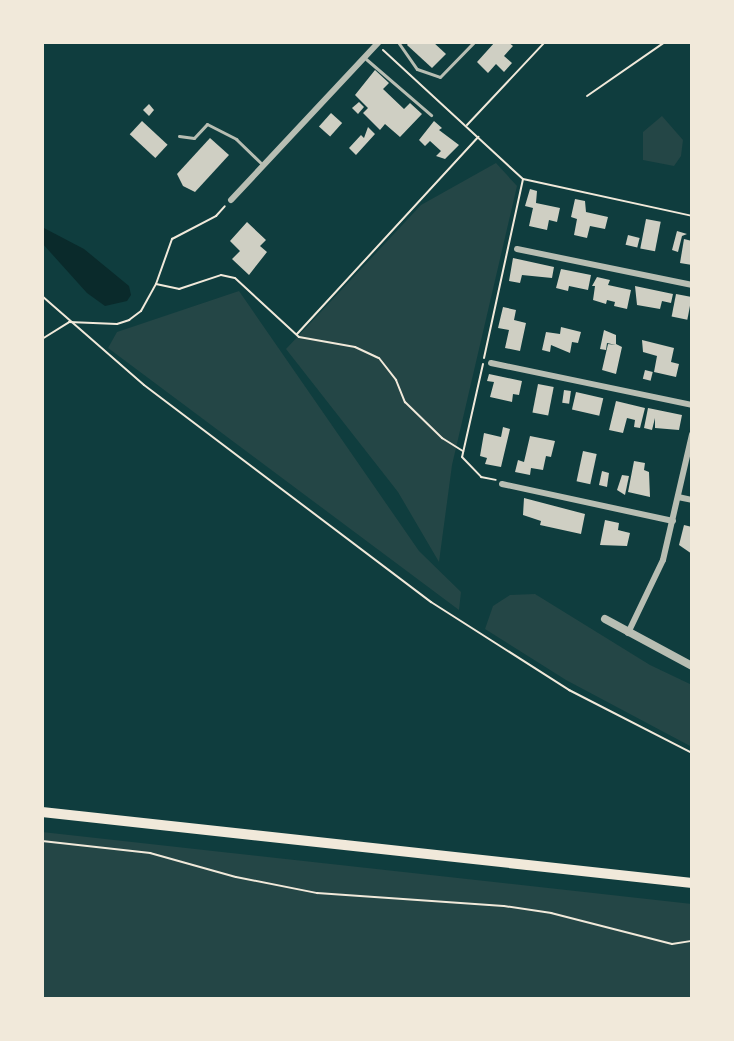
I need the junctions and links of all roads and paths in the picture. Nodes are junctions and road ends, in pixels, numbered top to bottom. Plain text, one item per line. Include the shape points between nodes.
1 (398, 42) edge
2 (474, 42) edge
3 (545, 42) edge
4 (665, 42) edge
5 (378, 43) edge
6 (364, 57) junction
7 (587, 96) dead end
8 (431, 115) dead end
9 (467, 126) junction
10 (179, 136) dead end
11 (478, 137) junction
12 (263, 166) junction
13 (523, 179) junction
14 (231, 200) joint
15 (692, 216) edge
16 (517, 249) dead end
17 (156, 284) junction
18 (692, 285) edge
19 (42, 296) edge
20 (69, 322) junction
21 (297, 334) junction
22 (42, 339) edge
23 (491, 363) dead end
24 (692, 405) edge
25 (692, 434) edge
26 (463, 451) junction
27 (502, 484) joint
28 (678, 497) junction
29 (692, 500) edge
30 (673, 521) junction
31 (605, 619) dead end
32 (628, 633) junction
33 (692, 666) edge
34 (692, 753) edge
35 (42, 812) edge
36 (42, 841) edge
37 (692, 883) edge
38 (692, 940) edge

1 - 2 lane via 417,69 440,77
3 - 9 path
4 - 7 path
5 - 6 street
5 - 9 path
6 - 8 lane
6 - 12 street
9 - 11 path
10 - 12 lane via 194,138 207,124 236,140
11 - 13 path
11 - 21 path
12 - 14 street
13 - 15 path
13 - 26 path
14 - 17 path via 216,216 172,239
16 - 18 street
17 - 20 path via 141,311 129,320 117,324
17 - 21 path via 179,289 221,275 235,279
19 - 20 path
20 - 22 path
20 - 34 path via 144,386 431,602 569,690
21 - 26 path via 355,347 380,358 396,380 405,402 442,438
23 - 24 street
25 - 28 street
26 - 27 path via 462,457 481,477
27 - 30 street
28 - 29 street
28 - 30 street
30 - 32 street via 663,560
31 - 32 street
32 - 33 street
35 - 37 highway
36 - 38 path via 150,853 306,891 504,906 551,913 672,944

